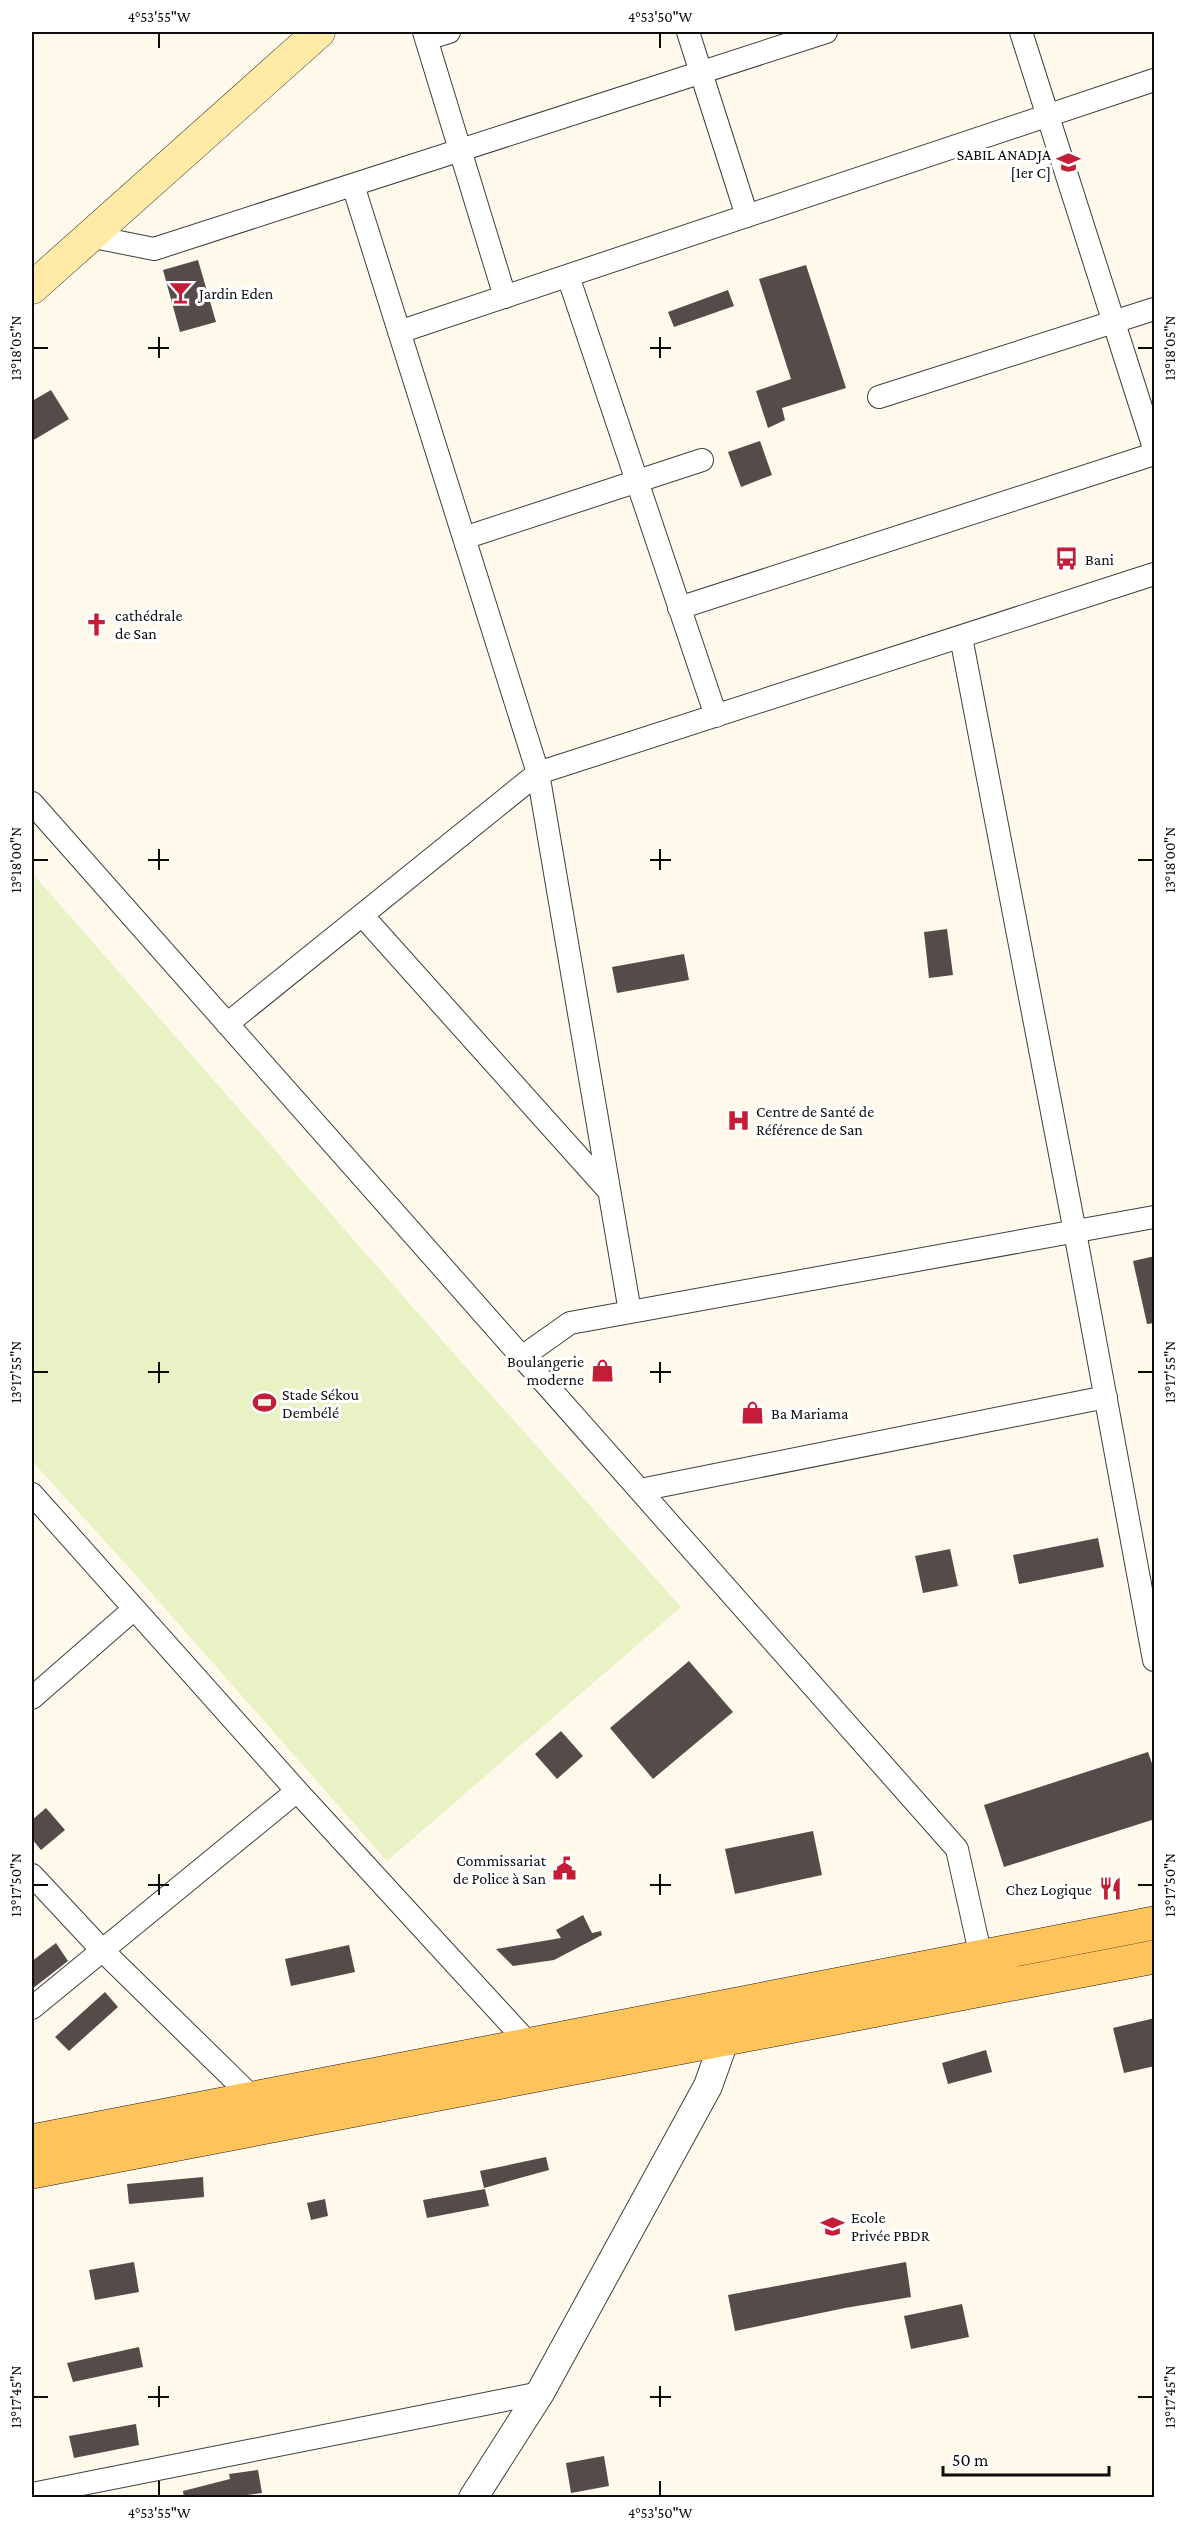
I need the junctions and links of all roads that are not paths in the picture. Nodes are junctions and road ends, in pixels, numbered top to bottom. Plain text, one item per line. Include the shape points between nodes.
1 (319, 32) edge
2 (449, 32) edge
3 (688, 32) edge
4 (826, 32) edge
5 (1022, 32) edge
6 (425, 35) edge
7 (701, 72) junction
8 (1155, 80) edge
9 (1048, 116) junction
10 (460, 150) junction
11 (353, 185) junction
12 (747, 216) junction
13 (89, 236) junction
14 (568, 276) junction
15 (32, 288) edge
16 (505, 297) junction
17 (1155, 309) edge
18 (1114, 321) junction
19 (399, 332) junction
20 (879, 397) dead end
21 (1155, 448) edge
22 (1155, 454) edge
23 (702, 460) dead end
24 (637, 482) junction
25 (464, 538) junction
26 (1155, 574) edge
27 (679, 608) junction
28 (961, 637) junction
29 (716, 716) junction
30 (538, 773) junction
31 (32, 803) edge
32 (362, 915) junction
33 (227, 1024) junction
34 (609, 1191) junction
35 (1155, 1218) edge
36 (1076, 1232) junction
37 (630, 1312) junction
38 (522, 1357) junction
39 (1106, 1397) junction
40 (640, 1490) junction
41 (32, 1494) edge
42 (134, 1609) junction
43 (1155, 1660) edge
44 (32, 1698) edge
45 (297, 1791) junction
46 (32, 1875) edge
47 (1155, 1923) edge
48 (102, 1950) junction
49 (981, 1957) junction
50 (1155, 1957) edge
51 (32, 2008) edge
52 (722, 2023) junction
53 (529, 2044) junction
54 (253, 2098) junction
55 (32, 2141) edge
56 (32, 2172) edge
57 (540, 2393) junction
58 (32, 2494) edge
59 (473, 2498) edge

1 - 13 main road
2 - 6 street
3 - 7 street
4 - 7 street
5 - 9 street
6 - 10 street
7 - 10 street
7 - 12 street
8 - 9 street
9 - 12 street
9 - 18 street
10 - 11 street
10 - 16 street
11 - 13 street via 154,249
11 - 19 street
12 - 14 street
13 - 15 main road
14 - 16 street
14 - 24 street
16 - 19 street
17 - 18 street
18 - 20 street
18 - 21 street
19 - 25 street
22 - 27 street
23 - 24 street
24 - 25 street
24 - 27 street
25 - 30 street
26 - 28 street
27 - 29 street
28 - 29 street
28 - 36 street
29 - 30 street
30 - 32 street
30 - 34 street
31 - 33 street
32 - 33 street
32 - 34 street
33 - 38 street
34 - 37 street
35 - 36 street
36 - 37 street
36 - 39 street
37 - 38 street via 570,1323
38 - 40 street
39 - 40 street
39 - 43 street
40 - 49 street via 957,1848
41 - 42 street
42 - 44 street
42 - 45 street
45 - 48 street
45 - 53 street
46 - 48 street
47 - 49 main road
48 - 51 street
48 - 54 street
49 - 52 main road
50 - 52 main road
52 - 53 main road
52 - 56 main road
52 - 57 street via 708,2086
53 - 54 main road
54 - 55 main road
57 - 58 street
57 - 59 street

